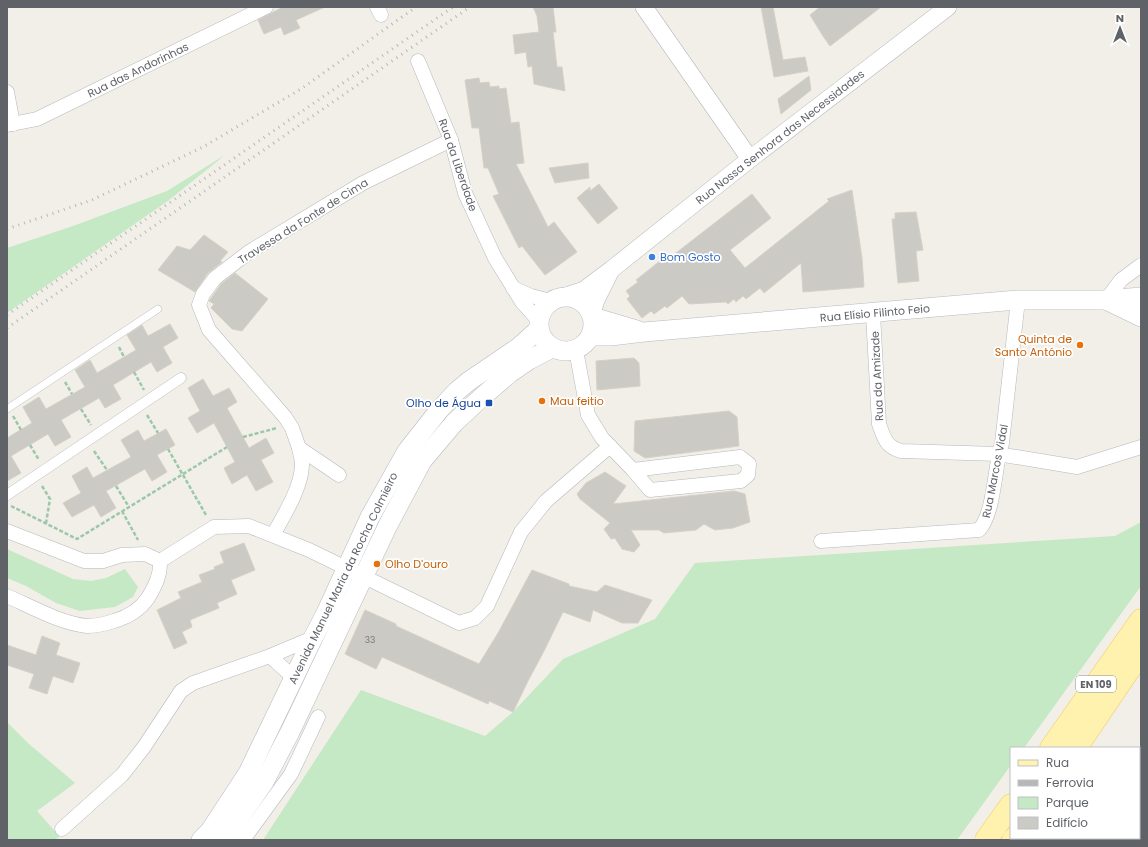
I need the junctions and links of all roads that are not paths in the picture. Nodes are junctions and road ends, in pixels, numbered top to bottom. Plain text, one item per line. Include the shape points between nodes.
1 (266, 7) edge
2 (644, 7) edge
3 (948, 7) edge
4 (418, 60) dead end
5 (7, 92) edge
6 (10, 124) edge
7 (451, 140) junction
8 (750, 159) junction
9 (1141, 265) edge
10 (612, 269) junction
11 (513, 288) junction
12 (1141, 296) edge
13 (557, 299) junction
14 (1018, 300) junction
15 (1106, 300) junction
16 (158, 309) dead end
17 (873, 313) junction
18 (592, 316) junction
19 (1141, 317) edge
20 (539, 325) junction
21 (644, 332) junction
22 (591, 336) junction
23 (552, 348) junction
24 (576, 350) junction
25 (181, 378) dead end
26 (7, 409) edge
27 (610, 446) junction
28 (1141, 447) edge
29 (299, 448) junction
30 (998, 454) junction
31 (633, 470) junction
32 (339, 474) dead end
33 (7, 495) edge
34 (7, 531) edge
35 (273, 535) junction
36 (821, 541) dead end
37 (160, 561) junction
38 (362, 576) junction
39 (7, 596) edge
40 (1141, 620) edge
41 (313, 638) junction
42 (1141, 652) edge
43 (270, 656) junction
44 (294, 678) junction
45 (318, 717) dead end
46 (1052, 747) edge
47 (1077, 747) edge
48 (1010, 806) edge
49 (62, 829) dead end
50 (201, 840) edge
51 (224, 840) edge
52 (243, 840) edge
53 (986, 840) edge

1 - 6 street, Rua das Andorinhas via 37,119
2 - 8 street
3 - 8 street, Rua Nossa Senhora das Necessidades
4 - 7 street, Rua da Liberdade
5 - 6 street
7 - 11 street, Rua da Liberdade via 465,192 495,258
7 - 29 street, Travessa da Fonte de Cima via 363,183 249,252 215,278 203,294 199,305 209,330 285,417
8 - 10 street, Rua Nossa Senhora das Necessidades
9 - 15 street via 1121,280
10 - 13 street, Rua Nossa Senhora das Necessidades via 584,290
10 - 18 street, Rua Nossa Senhora das Necessidades via 596,300
11 - 13 street via 531,296
11 - 20 street, Rua da Liberdade
12 - 15 main road, Rua Elísio Filinto Feio
13 - 18 main road via 572,298 580,301 587,306
13 - 20 main road via 545,306
14 - 15 main road, Rua Elísio Filinto Feio
14 - 17 main road, Rua Elísio Filinto Feio
14 - 30 street, Rua Marcos Vidal via 1002,443
15 - 19 main road
16 - 26 lane
17 - 21 main road, Rua Elísio Filinto Feio
17 - 30 street, Rua da Amizade via 879,424 883,437 892,449
18 - 21 main road, Rua Elísio Filinto Feio
18 - 22 main road via 594,329
20 - 23 main road via 542,336
20 - 38 main road, Avenida Manuel Maria da Rocha Colmieiro via 519,347 457,391 407,451 370,517
21 - 22 main road, Rua Elísio Filinto Feio
22 - 24 main road
23 - 24 main road via 568,352
23 - 38 main road, Avenida Manuel Maria da Rocha Colmieiro via 510,373 483,396 422,461
24 - 27 street via 588,415
25 - 33 street
27 - 31 street
27 - 38 street via 546,501 521,532 487,606 475,618 459,622
28 - 30 street via 1077,467
29 - 32 street
29 - 35 street, Travessa da Fonte de Cima via 302,464 300,477
30 - 36 street, Rua Marcos Vidal via 988,514 979,530
31 - 31 street via 650,490 741,481 748,475 749,464 740,457
34 - 37 street via 84,561 146,554
35 - 37 street via 249,526 214,527
35 - 38 street
37 - 39 street via 160,572 144,604 124,618 105,624 88,626 70,623
38 - 41 main road, Avenida Manuel Maria da Rocha Colmieiro
38 - 51 main road, Avenida Manuel Maria da Rocha Colmieiro via 264,782
40 - 46 main road, EN 109
41 - 43 street
41 - 44 main road, Avenida Manuel Maria da Rocha Colmieiro
42 - 47 main road, EN 109
43 - 44 street
43 - 49 street via 193,683 180,691 144,747 122,774
44 - 50 main road, Avenida Manuel Maria da Rocha Colmieiro via 248,773 210,831
45 - 52 street via 290,774
48 - 53 main road

